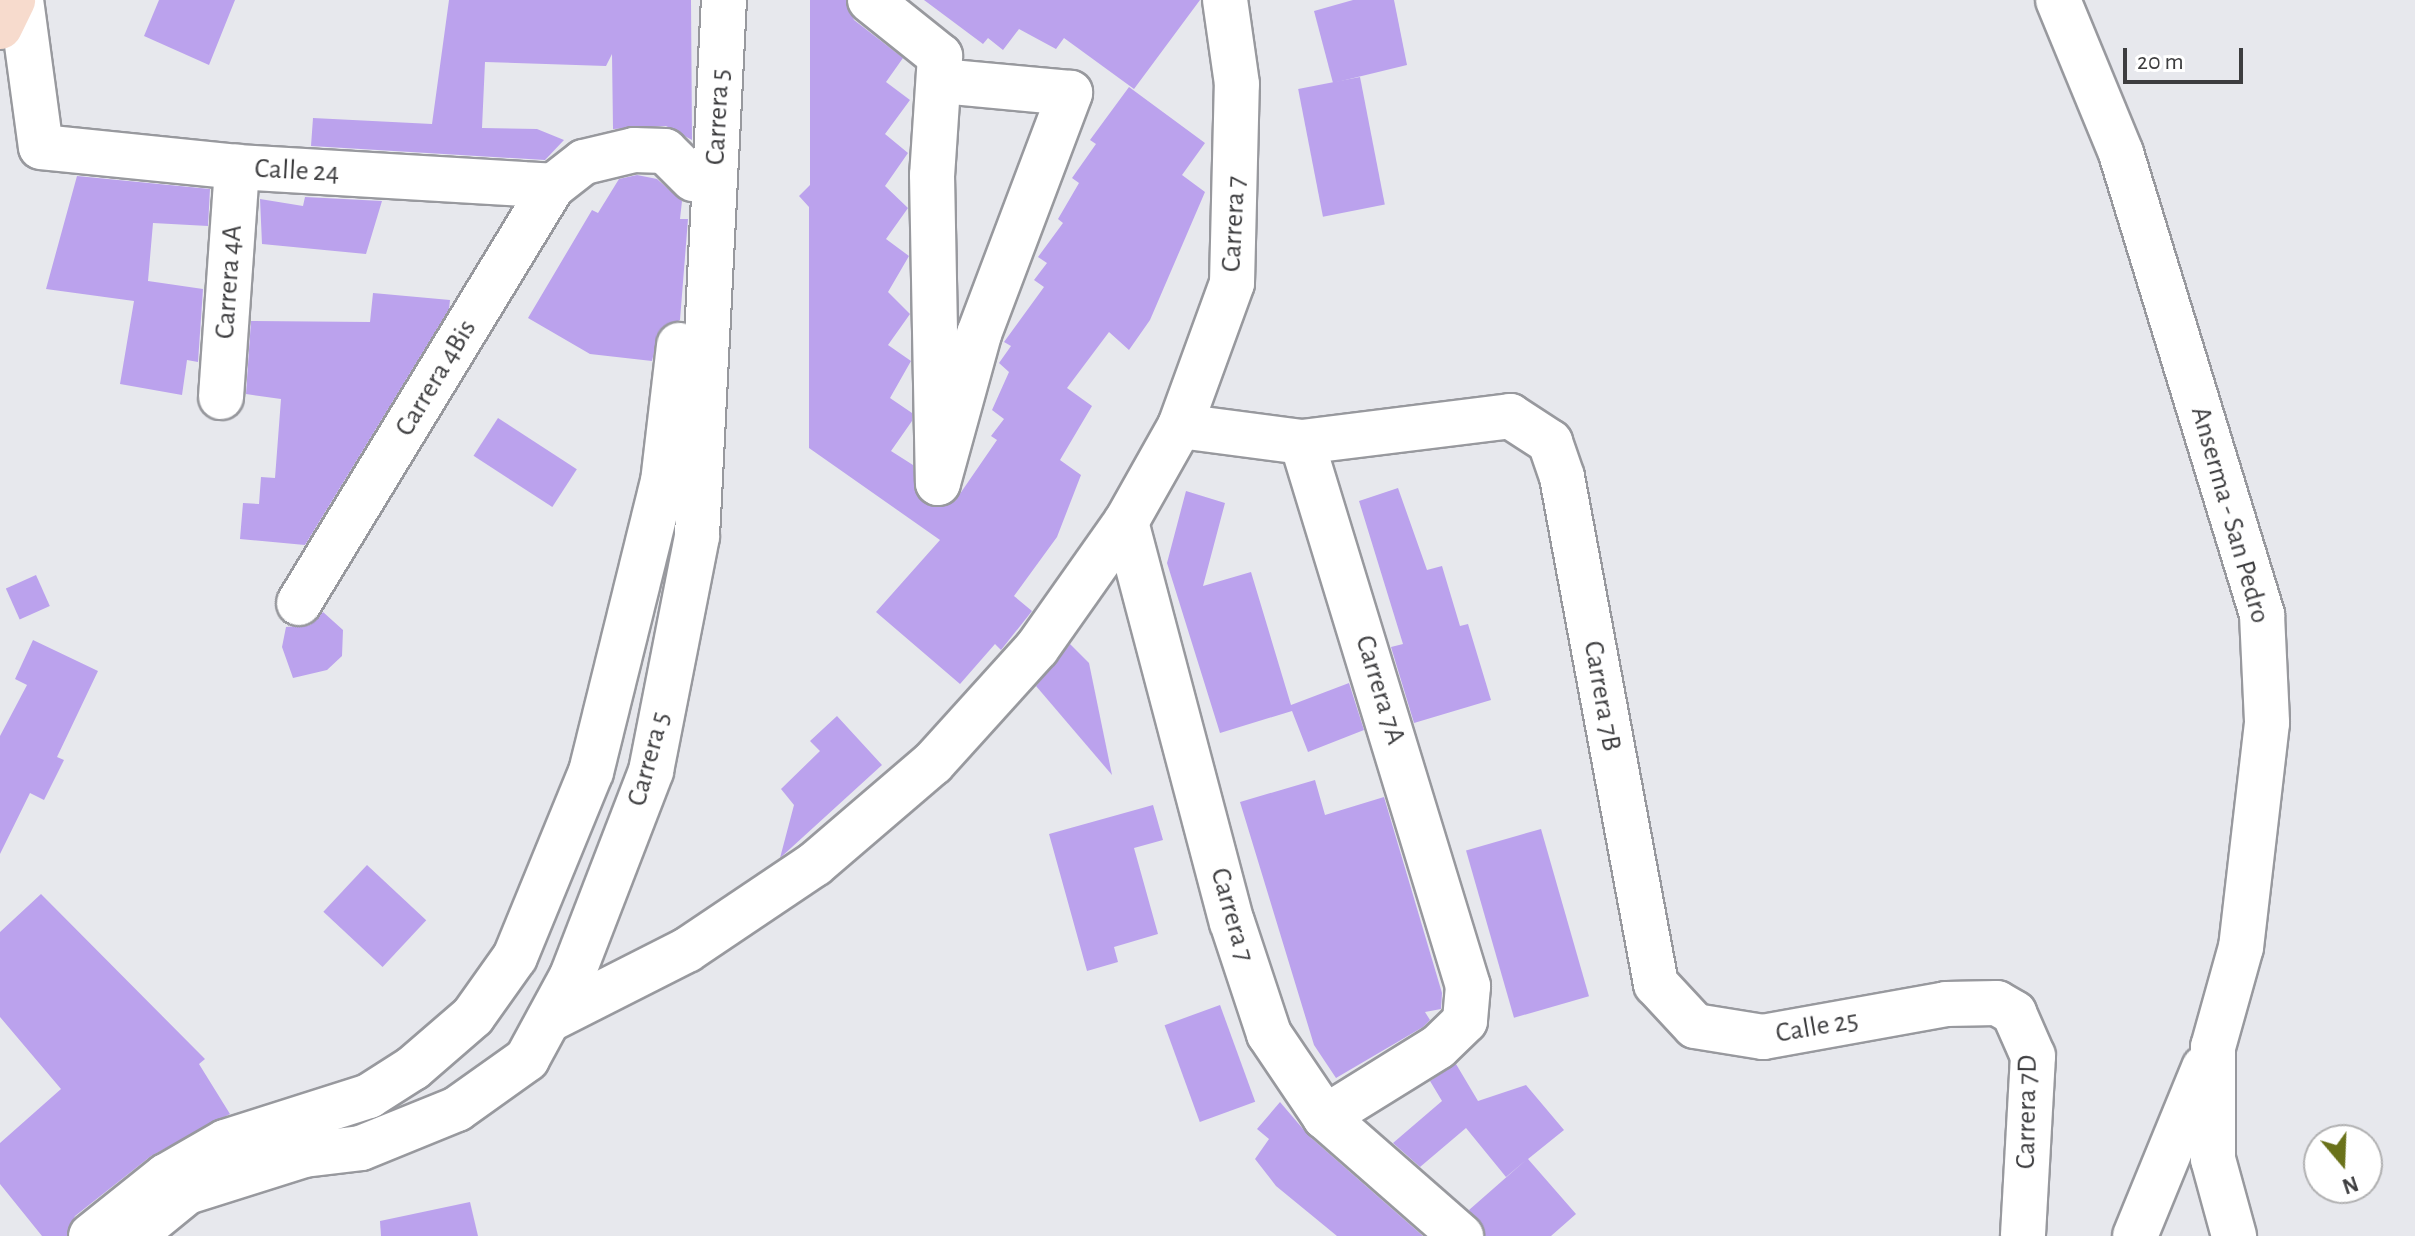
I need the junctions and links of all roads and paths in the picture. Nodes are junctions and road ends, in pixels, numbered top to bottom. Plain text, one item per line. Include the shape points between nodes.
1 (13, 0) edge
2 (21, 0) edge
3 (702, 0) edge
4 (724, 0) edge
5 (870, 0) edge
6 (2058, 0) edge
7 (1236, 2) edge
8 (0, 27) edge
9 (940, 81) junction
10 (237, 167) junction
11 (568, 174) junction
12 (693, 179) junction
13 (221, 397) dead end
14 (1180, 426) junction
15 (1302, 442) junction
16 (1126, 522) junction
17 (299, 603) dead end
18 (1656, 984) joint
19 (1997, 1003) joint
20 (549, 1020) junction
21 (2213, 1047) junction
22 (1325, 1117) junction
23 (145, 1230) edge
24 (91, 1236) edge
25 (1461, 1236) edge
26 (2023, 1236) edge
27 (2135, 1236) edge
28 (2234, 1236) edge

1 - 8 main road
2 - 10 street, Calle 24 via 41,147
3 - 12 street, Carrera 5
4 - 20 street, Carrera 5 via 697,536 651,771 588,939
5 - 9 street via 940,56
6 - 21 street, Anserma - San Pedro via 2121,153 2262,615 2267,723 2241,947
7 - 14 street, Carrera 7 via 1232,283
9 - 9 street via 932,175 938,483 979,334 1070,93
10 - 11 street, Calle 24
10 - 13 street, Carrera 4A
11 - 12 street, Calle 24 via 634,150 665,151
11 - 17 street, Carrera 4Bis
12 - 24 street, Carrera 5 via 663,482 591,772 515,957 473,1016 402,1075 369,1096 225,1142 166,1176
14 - 15 street
14 - 16 street, Carrera 7
15 - 18 street, Carrera 7B via 1488,416 1524,421 1550,442 1562,477
15 - 22 street, Carrera 7A via 1458,938 1468,986 1465,1021 1438,1047
16 - 20 street, Carrera 7 via 1037,648 921,773 815,864 700,942
16 - 22 street, Carrera 7 via 1232,922 1269,1034
18 - 19 street, Calle 25 via 1695,1026 1763,1037 1946,1004
19 - 26 street, Carrera 7D via 2025,1027 2033,1056
20 - 23 street, Carrera 5 via 527,1059 416,1131 246,1170 187,1192
21 - 27 street
21 - 28 street, Anserma - San Pedro via 2213,1159
22 - 25 street, Carrera 7

